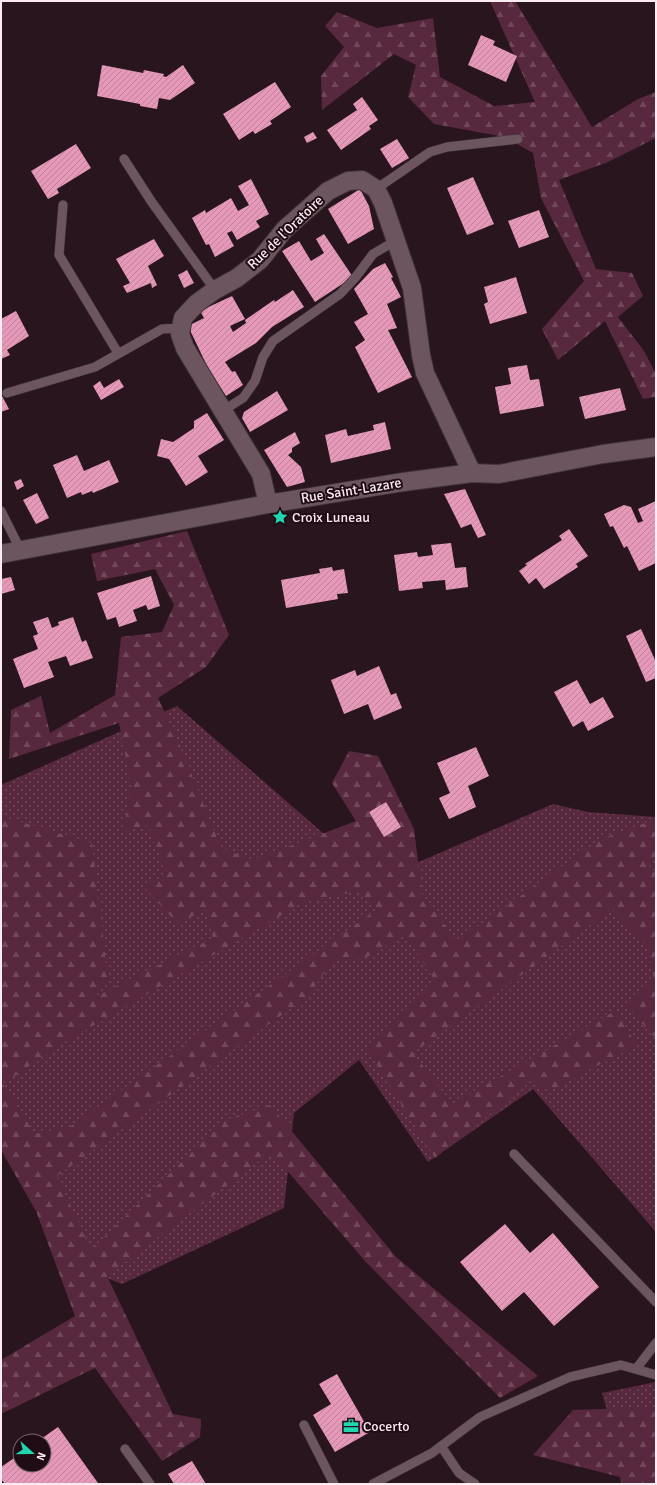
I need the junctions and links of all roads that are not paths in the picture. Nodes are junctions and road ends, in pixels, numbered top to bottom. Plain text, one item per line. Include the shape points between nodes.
1 (518, 139) dead end
2 (124, 159) dead end
3 (376, 189) junction
4 (63, 205) dead end
5 (395, 241) junction
6 (215, 290) junction
7 (181, 328) junction
8 (118, 353) junction
9 (7, 393) dead end
10 (224, 410) junction
11 (656, 448) edge
12 (472, 473) junction
13 (268, 504) junction
14 (1, 511) edge
15 (21, 550) junction
16 (1, 554) edge
17 (514, 1154) dead end
18 (656, 1302) edge
19 (656, 1343) edge
20 (636, 1370) junction
21 (656, 1375) edge
22 (304, 1425) dead end
23 (442, 1446) junction
24 (125, 1449) dead end
25 (150, 1484) edge
26 (334, 1484) edge
27 (373, 1484) edge
28 (473, 1484) edge

1 - 3 lane via 447,147 430,152
2 - 6 lane
3 - 5 street
3 - 6 street, Rue de l'Oratoire via 362,180 348,181 328,191 285,229 260,260 237,278
4 - 8 lane via 59,255
5 - 10 lane via 372,254 340,294 273,341 262,357 255,381 243,398
5 - 12 street via 412,288 425,373
6 - 7 street, Rue de l'Oratoire via 197,303 183,318
7 - 8 lane via 162,329
7 - 10 street via 180,334 185,348
8 - 9 lane via 95,367
10 - 13 street via 261,474
11 - 12 street, Rue Saint-Lazare via 603,454 499,474
12 - 13 street, Rue Saint-Lazare
13 - 15 street, Rue Saint-Lazare
14 - 15 lane
15 - 16 street, Rue Saint-Lazare
17 - 18 lane
19 - 20 lane
20 - 21 lane
20 - 23 lane via 621,1365 570,1377 480,1417
22 - 26 lane
23 - 27 lane
23 - 28 lane via 459,1473
24 - 25 lane

